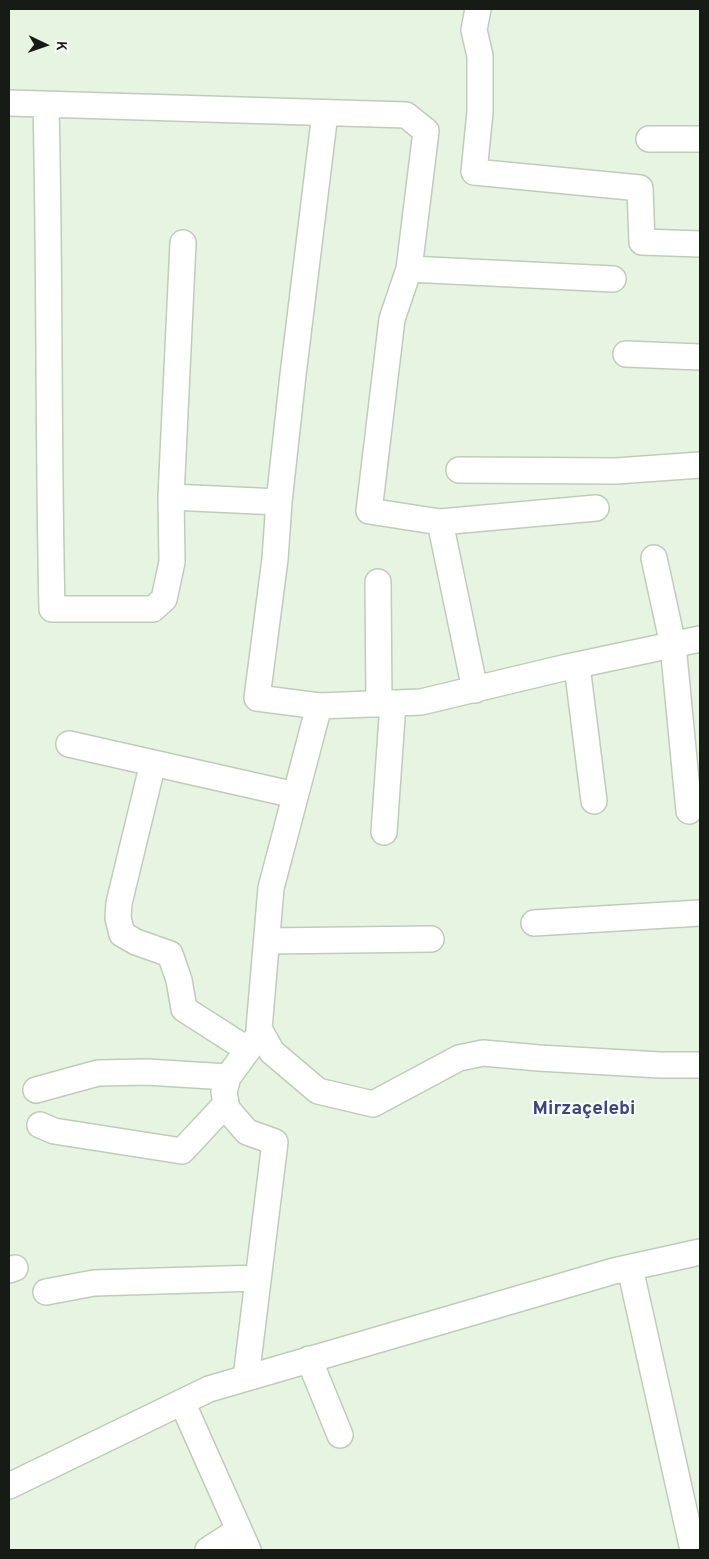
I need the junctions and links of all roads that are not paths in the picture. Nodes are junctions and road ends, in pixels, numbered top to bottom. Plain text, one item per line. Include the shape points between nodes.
1 (478, 9) edge
2 (9, 103) edge
3 (46, 105) junction
4 (325, 114) junction
5 (649, 139) dead end
6 (700, 139) edge
7 (183, 243) dead end
8 (700, 244) edge
9 (408, 269) junction
10 (613, 279) dead end
11 (626, 354) dead end
12 (700, 357) edge
13 (700, 465) edge
14 (459, 470) dead end
15 (172, 497) junction
16 (278, 502) junction
17 (596, 508) dead end
18 (440, 522) junction
19 (654, 558) dead end
20 (378, 582) dead end
21 (700, 639) edge
22 (674, 645) junction
23 (577, 666) junction
24 (474, 690) junction
25 (386, 703) junction
26 (318, 706) junction
27 (69, 744) dead end
28 (152, 763) junction
29 (295, 795) junction
30 (594, 801) dead end
31 (689, 811) dead end
32 (384, 832) dead end
33 (700, 913) edge
34 (534, 923) dead end
35 (431, 939) dead end
36 (267, 941) junction
37 (254, 1041) junction
38 (700, 1065) edge
39 (228, 1077) junction
40 (36, 1090) dead end
41 (226, 1104) junction
42 (40, 1125) dead end
43 (700, 1252) edge
44 (630, 1268) junction
45 (258, 1278) junction
46 (46, 1292) dead end
47 (310, 1360) junction
48 (246, 1378) junction
49 (182, 1402) junction
50 (340, 1435) dead end
51 (9, 1486) edge
52 (244, 1540) edge
53 (208, 1550) edge
54 (693, 1550) edge

1 - 8 street via 474,30 480,56 480,112 474,172 640,188 642,242
2 - 3 street
3 - 4 street
3 - 15 street via 52,609 153,609 164,599 172,562
4 - 9 street via 406,115 426,131
4 - 16 street
5 - 6 street
7 - 15 street
9 - 10 street
9 - 18 street via 392,320 369,511
11 - 12 street
13 - 14 street via 616,471
15 - 16 street
16 - 26 street via 275,559 257,698
17 - 18 street
18 - 24 street
19 - 22 street
20 - 25 street
21 - 22 street
22 - 23 street
22 - 31 street
23 - 24 street
23 - 30 street
24 - 25 street via 421,702
25 - 26 street
25 - 32 street
26 - 29 street
27 - 28 street
28 - 29 street
28 - 37 street via 119,904 122,934 170,954 184,1008
29 - 36 street via 271,888
33 - 34 street
35 - 36 street
36 - 37 street via 259,1029
37 - 38 street via 318,1091 373,1104 459,1058 483,1053
37 - 39 street
39 - 40 street via 98,1073
39 - 41 street via 224,1092
41 - 42 street via 182,1151 54,1131
41 - 45 street via 247,1132 275,1142
43 - 44 street
44 - 47 street
44 - 54 street
45 - 46 street via 94,1283
45 - 48 street
47 - 48 street
47 - 50 street
48 - 49 street via 209,1389
49 - 51 street
49 - 52 street
52 - 53 street

